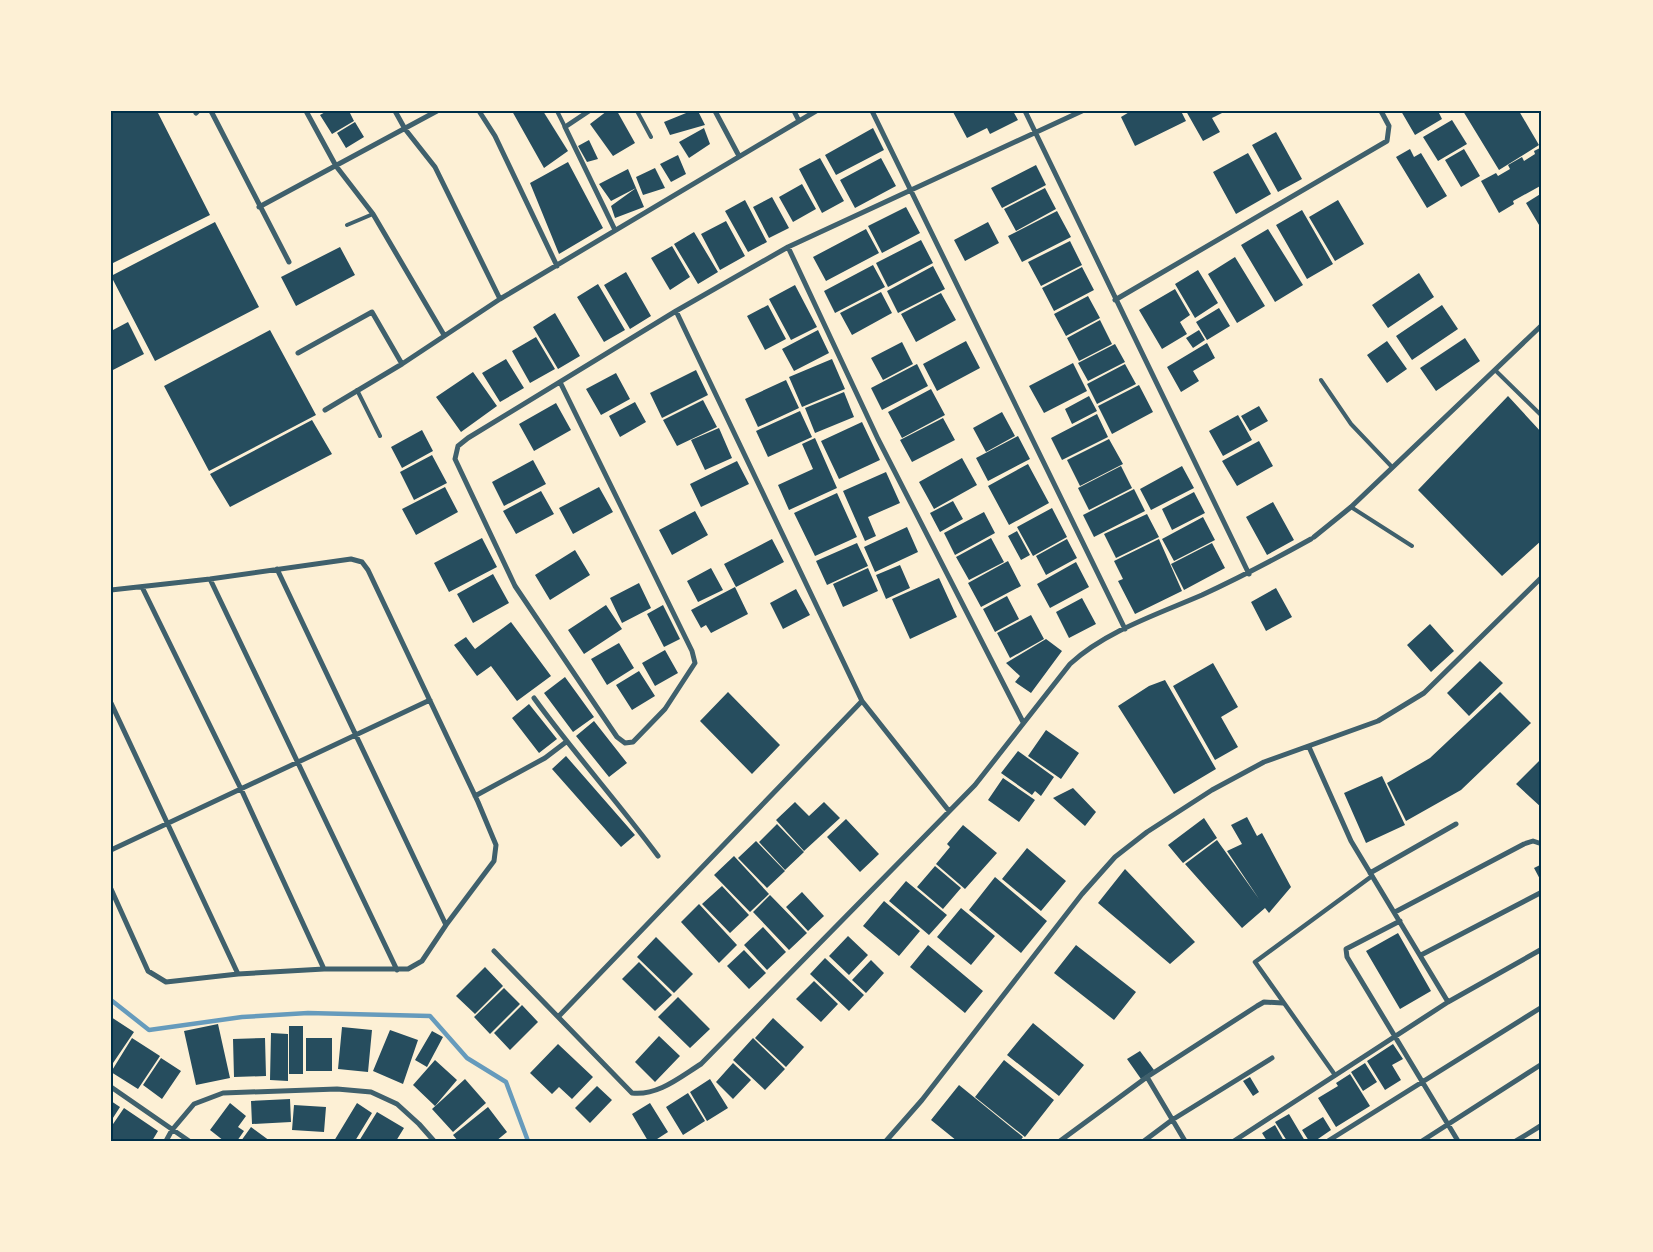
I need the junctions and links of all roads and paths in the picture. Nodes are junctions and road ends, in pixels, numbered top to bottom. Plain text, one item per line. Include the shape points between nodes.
1 (211, 111) edge
2 (306, 111) edge
3 (395, 111) edge
4 (437, 111) edge
5 (479, 111) edge
6 (557, 111) edge
7 (589, 111) edge
8 (636, 111) edge
9 (715, 111) edge
10 (794, 111) edge
11 (816, 111) edge
12 (872, 111) edge
13 (1026, 111) edge
14 (1082, 111) edge
15 (1381, 111) edge
16 (799, 121) junction
17 (565, 127) junction
18 (405, 128) junction
19 (1035, 134) junction
20 (651, 137) dead end
21 (739, 156) junction
22 (336, 166) junction
23 (911, 189) junction
24 (259, 207) junction
25 (373, 214) junction
26 (347, 225) dead end
27 (615, 230) junction
28 (788, 248) junction
29 (289, 262) dead end
30 (557, 266) junction
31 (500, 300) junction
32 (1115, 300) junction
33 (676, 311) junction
34 (1542, 325) edge
35 (444, 335) junction
36 (298, 353) dead end
37 (402, 364) junction
38 (1495, 370) junction
39 (1321, 380) dead end
40 (560, 382) junction
41 (357, 390) junction
42 (325, 410) dead end
43 (1542, 416) edge
44 (380, 436) dead end
45 (1392, 467) junction
46 (1351, 507) junction
47 (1412, 546) dead end
48 (277, 569) junction
49 (1249, 574) junction
50 (1542, 577) edge
51 (210, 579) junction
52 (142, 587) junction
53 (111, 590) edge
54 (1125, 629) junction
55 (534, 698) dead end
56 (430, 700) junction
57 (862, 701) junction
58 (111, 703) edge
59 (1023, 722) junction
60 (356, 735) junction
61 (566, 742) junction
62 (1309, 747) junction
63 (298, 762) junction
64 (241, 789) junction
65 (475, 796) junction
66 (949, 811) junction
67 (168, 823) junction
68 (1456, 824) dead end
69 (1542, 844) edge
70 (111, 850) edge
71 (658, 856) dead end
72 (1371, 874) junction
73 (111, 889) edge
74 (1542, 892) edge
75 (1395, 912) junction
76 (1400, 920) junction
77 (446, 925) junction
78 (1542, 949) edge
79 (494, 951) dead end
80 (1421, 955) junction
81 (324, 969) junction
82 (397, 970) junction
83 (238, 974) junction
84 (1448, 1002) junction
85 (1283, 1003) junction
86 (1542, 1008) edge
87 (559, 1016) junction
88 (1395, 1037) junction
89 (1272, 1058) dead end
90 (1542, 1064) edge
91 (1335, 1076) junction
92 (1147, 1077) junction
93 (1422, 1082) junction
94 (111, 1088) edge
95 (1172, 1120) junction
96 (1448, 1124) junction
97 (1542, 1125) edge
98 (172, 1130) junction
99 (166, 1141) edge
100 (189, 1141) edge
101 (434, 1141) edge
102 (886, 1141) edge
103 (1060, 1141) edge
104 (1144, 1141) edge
105 (1184, 1141) edge
106 (1234, 1141) edge
107 (1328, 1141) edge
108 (1422, 1141) edge
109 (1458, 1141) edge
110 (1516, 1141) edge

1 - 24 street
2 - 22 street
3 - 18 street
4 - 18 street
5 - 30 street via 495,136
6 - 17 lane
7 - 17 street
8 - 20 lane
9 - 21 street
10 - 16 street
11 - 16 street
12 - 23 street
13 - 19 street
14 - 19 street
15 - 32 street via 1389,126 1387,141
16 - 21 street
17 - 27 street
18 - 22 street
18 - 31 street via 435,167
19 - 23 street
19 - 32 street
21 - 27 street
22 - 24 street
22 - 25 street
23 - 28 street
23 - 54 street
24 - 29 street
25 - 26 lane
25 - 35 street
27 - 30 street
28 - 33 street
28 - 59 street via 882,448
30 - 31 street
31 - 35 street
32 - 49 street
33 - 40 street
33 - 57 street
34 - 38 street
35 - 37 street
36 - 37 street via 372,312
37 - 41 street
38 - 43 lane
38 - 45 street
39 - 45 lane via 1351,424
40 - 40 street via 468,438 458,446 455,460 515,586 618,737 625,743 633,742 665,709 695,663
41 - 42 street
41 - 44 lane
45 - 46 street
46 - 47 lane
46 - 49 street via 1312,538
48 - 51 street
48 - 56 street via 351,559 362,562
48 - 60 street
49 - 54 street
50 - 62 street via 1424,693 1378,721
51 - 52 street
51 - 63 street
52 - 53 street
52 - 64 street
54 - 59 street via 1085,650
55 - 61 street
56 - 60 street
56 - 65 street
57 - 66 street
57 - 87 street
58 - 67 street
59 - 66 street via 975,785
60 - 63 street
60 - 77 street
61 - 65 street via 545,758
61 - 71 street via 614,797
62 - 72 street via 1351,841
62 - 102 street via 1264,762 1212,790 1115,857
63 - 64 street
63 - 82 street
64 - 67 street
64 - 81 street
65 - 77 street via 496,845 494,861
66 - 87 street via 701,1064 656,1090 646,1094 632,1093
67 - 70 street
67 - 83 street
68 - 72 street
69 - 75 street via 1533,841 1524,844
72 - 75 street
72 - 85 street via 1255,962
73 - 83 street via 148,971 159,979 166,982
74 - 80 street
75 - 76 street
76 - 80 street
76 - 88 street via 1346,949
77 - 82 street via 422,962
78 - 84 street
79 - 87 street
80 - 84 street
81 - 82 street
81 - 83 street
84 - 88 street
85 - 91 street
85 - 92 street via 1264,1002
86 - 93 street
88 - 91 street
88 - 93 street
89 - 95 street
90 - 96 street
91 - 106 street
92 - 95 street
92 - 103 street
93 - 96 street
93 - 107 street
94 - 98 street
95 - 104 street
95 - 105 street
96 - 108 street
96 - 109 street
97 - 110 street
98 - 99 street
98 - 100 street
98 - 101 street via 194,1104 223,1093 337,1089 371,1092 397,1104

